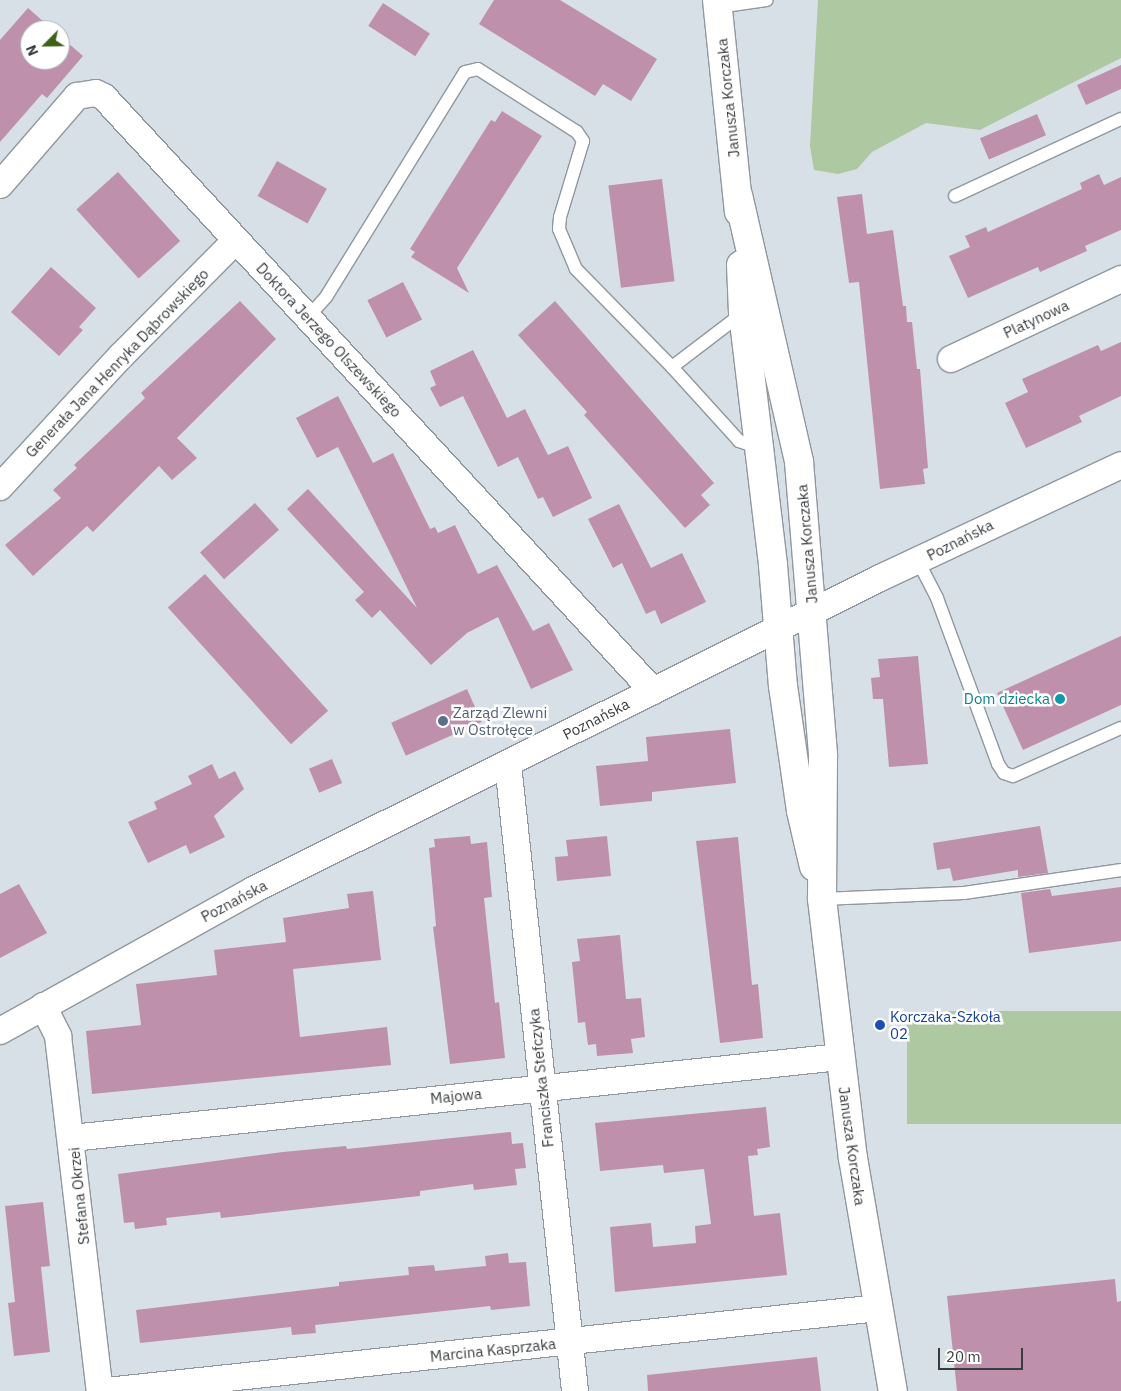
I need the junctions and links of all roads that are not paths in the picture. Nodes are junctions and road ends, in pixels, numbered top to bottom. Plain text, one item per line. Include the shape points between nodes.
1 (767, 0) edge
2 (718, 4) edge
3 (1121, 119) edge
4 (0, 185) edge
5 (738, 195) junction
6 (955, 196) dead end
7 (236, 240) junction
8 (1121, 279) edge
9 (743, 314) junction
10 (308, 317) junction
11 (951, 359) dead end
12 (672, 367) junction
13 (759, 448) junction
14 (1121, 465) edge
15 (0, 486) edge
16 (918, 561) junction
17 (814, 614) junction
18 (778, 631) junction
19 (653, 691) junction
20 (1121, 728) edge
21 (508, 764) junction
22 (1121, 870) edge
23 (822, 899) junction
24 (43, 1006) junction
25 (0, 1031) edge
26 (840, 1056) junction
27 (542, 1087) junction
28 (72, 1138) junction
29 (878, 1308) junction
30 (570, 1341) junction
31 (100, 1391) edge
32 (107, 1391) edge
33 (575, 1391) edge
34 (893, 1391) edge

1 - 2 lane
2 - 5 street, Janusza Korczaka
3 - 6 lane
4 - 7 street, Doktora Jerzego Olszewskiego via 76,96 96,93 104,97
5 - 9 street, Janusza Korczaka
5 - 17 street, Janusza Korczaka via 799,462
7 - 10 street, Doktora Jerzego Olszewskiego
7 - 15 street, Generała Jana Henryka Dąbrowskiego via 121,356
8 - 11 street, Platynowa
9 - 12 lane
9 - 13 street, Janusza Korczaka
10 - 12 lane via 326,297 465,72 478,69 577,132 583,142 560,217 562,241 586,282
10 - 19 street, Doktora Jerzego Olszewskiego
12 - 13 lane via 739,441
13 - 18 street, Janusza Korczaka
14 - 16 street, Poznańska
16 - 17 street, Poznańska
16 - 20 lane via 937,598 1004,773 1013,776
17 - 18 street, Poznańska
17 - 23 street, Janusza Korczaka via 824,756
18 - 19 street, Poznańska
18 - 23 street, Janusza Korczaka via 791,750
19 - 21 street, Poznańska
21 - 24 street, Poznańska via 253,890
21 - 27 street, Franciszka Stefczyka
22 - 23 lane via 964,893
23 - 26 street, Janusza Korczaka
24 - 25 street, Poznańska
24 - 28 street, Stefana Okrzei via 58,1036
26 - 27 street, Majowa
26 - 29 street, Janusza Korczaka
27 - 28 street, Majowa
27 - 30 street, Franciszka Stefczyka
28 - 31 street, Stefana Okrzei
29 - 30 street, Marcina Kasprzaka
29 - 34 street, Janusza Korczaka
30 - 32 street, Marcina Kasprzaka
30 - 33 street, Franciszka Stefczyka

